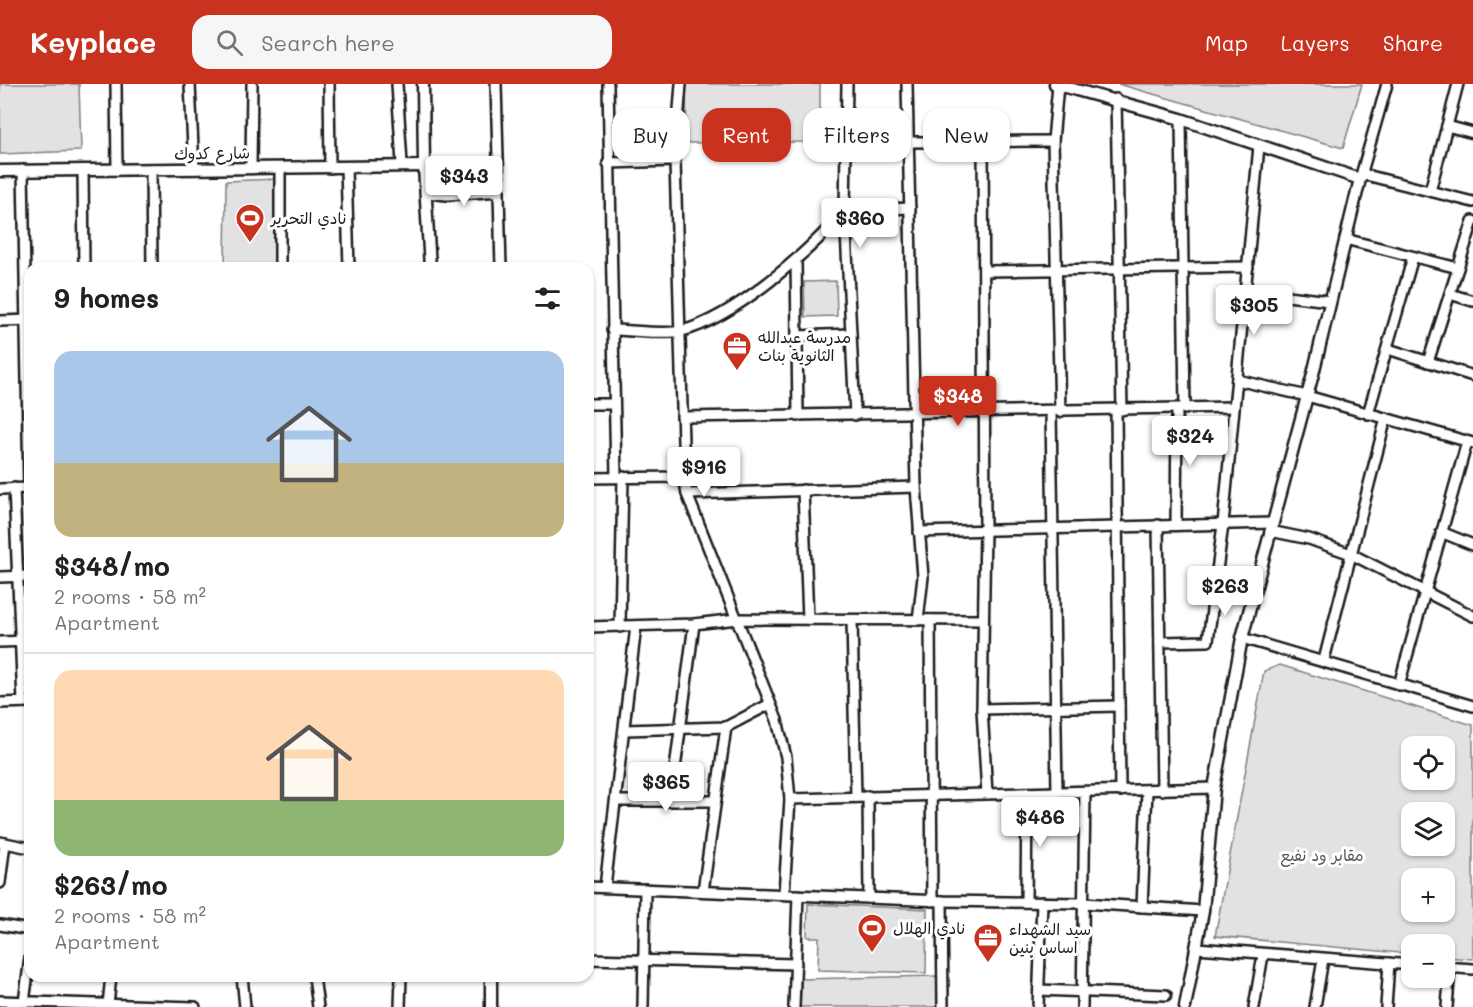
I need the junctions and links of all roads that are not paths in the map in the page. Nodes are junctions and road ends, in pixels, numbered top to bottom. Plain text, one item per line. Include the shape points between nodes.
1 (116, 84) edge
2 (190, 84) edge
3 (252, 84) edge
4 (329, 84) edge
5 (397, 84) edge
6 (423, 84) edge
7 (496, 84) edge
8 (608, 84) edge
9 (681, 84) edge
10 (847, 84) edge
11 (907, 84) edge
12 (1056, 84) edge
13 (1387, 84) edge
14 (1458, 84) edge
15 (1116, 99) junction
16 (679, 108) edge
17 (908, 108) edge
18 (1181, 119) junction
19 (1447, 126) junction
20 (1473, 133) edge
21 (1053, 141) junction
22 (1010, 142) edge
23 (1259, 146) junction
24 (642, 162) edge
25 (675, 162) edge
26 (909, 162) edge
27 (983, 162) edge
28 (609, 163) junction
29 (402, 164) junction
30 (424, 166) junction
31 (251, 167) junction
32 (346, 167) junction
33 (280, 168) junction
34 (330, 168) junction
35 (151, 169) junction
36 (194, 169) junction
37 (22, 170) junction
38 (82, 170) junction
39 (117, 170) junction
40 (0, 171) edge
41 (1361, 177) junction
42 (500, 191) junction
43 (1430, 191) junction
44 (427, 193) junction
45 (1473, 202) edge
46 (910, 208) junction
47 (845, 211) junction
48 (1473, 221) edge
49 (1345, 239) junction
50 (1413, 257) junction
51 (796, 260) junction
52 (26, 262) edge
53 (84, 262) edge
54 (152, 262) edge
55 (280, 262) edge
56 (349, 262) edge
57 (430, 262) edge
58 (501, 262) edge
59 (1248, 267) junction
60 (1458, 267) junction
61 (1182, 268) junction
62 (1120, 269) junction
63 (1057, 270) junction
64 (984, 271) junction
65 (1245, 291) junction
66 (1450, 294) junction
67 (1330, 301) junction
68 (1473, 301) edge
69 (24, 320) edge
70 (0, 321) edge
71 (612, 330) junction
72 (681, 331) junction
73 (851, 334) junction
74 (796, 336) junction
75 (1388, 349) junction
76 (1428, 362) junction
77 (1473, 376) edge
78 (1237, 380) junction
79 (1307, 396) junction
80 (594, 404) edge
81 (614, 404) junction
82 (1234, 408) junction
83 (1181, 409) junction
84 (1119, 410) junction
85 (1056, 412) junction
86 (984, 413) junction
87 (914, 414) junction
88 (1368, 414) junction
89 (855, 415) junction
90 (798, 416) junction
91 (682, 417) junction
92 (1386, 418) junction
93 (1470, 442) edge
94 (620, 477) junction
95 (684, 477) junction
96 (594, 478) edge
97 (14, 488) junction
98 (24, 488) edge
99 (916, 488) junction
100 (0, 489) edge
101 (803, 490) junction
102 (687, 494) junction
103 (1223, 524) junction
104 (1158, 525) junction
105 (1176, 525) junction
106 (1119, 526) junction
107 (1054, 527) junction
108 (1271, 527) junction
109 (985, 529) junction
110 (919, 532) junction
111 (1442, 532) junction
112 (1473, 545) edge
113 (1351, 554) junction
114 (0, 577) edge
115 (19, 577) junction
116 (24, 577) edge
117 (1425, 591) junction
118 (1473, 616) edge
119 (737, 619) junction
120 (808, 619) junction
121 (852, 620) junction
122 (918, 620) junction
123 (930, 620) junction
124 (983, 620) junction
125 (24, 623) edge
126 (694, 624) junction
127 (636, 626) junction
128 (594, 627) edge
129 (620, 627) junction
130 (1242, 638) junction
131 (24, 641) edge
132 (0, 642) edge
133 (1160, 642) junction
134 (1324, 660) junction
135 (1399, 685) junction
136 (24, 702) edge
137 (0, 703) edge
138 (770, 704) junction
139 (1119, 706) junction
140 (1473, 706) edge
141 (1055, 708) junction
142 (982, 709) junction
143 (681, 726) junction
144 (726, 727) junction
145 (625, 730) junction
146 (1214, 789) junction
147 (1147, 790) junction
148 (1162, 790) junction
149 (1120, 791) junction
150 (1085, 792) junction
151 (1027, 793) junction
152 (1057, 793) junction
153 (987, 794) junction
154 (933, 795) junction
155 (856, 796) junction
156 (868, 796) junction
157 (790, 799) junction
158 (671, 800) junction
159 (618, 801) junction
160 (716, 801) junction
161 (3, 843) edge
162 (24, 847) edge
163 (0, 883) edge
164 (594, 887) edge
165 (605, 887) junction
166 (645, 889) junction
167 (703, 891) junction
168 (784, 894) junction
169 (798, 895) junction
170 (869, 898) junction
171 (937, 901) junction
172 (1026, 902) junction
173 (1042, 902) junction
174 (1084, 903) junction
175 (1142, 907) junction
176 (1203, 911) junction
177 (0, 925) edge
178 (24, 929) edge
179 (1197, 948) junction
180 (1263, 955) junction
181 (594, 959) edge
182 (644, 959) junction
183 (1323, 959) junction
184 (1389, 963) junction
185 (796, 964) junction
186 (1401, 964) edge
187 (1455, 968) edge
188 (1473, 969) edge
189 (27, 982) edge
190 (110, 982) edge
191 (243, 982) edge
192 (315, 982) edge
193 (401, 982) edge
194 (490, 982) edge
195 (1447, 988) edge
196 (1039, 990) junction
197 (1083, 992) junction
198 (1166, 995) dead end
199 (24, 1002) junction
200 (6, 1003) edge
201 (66, 1005) edge
202 (108, 1005) junction
203 (195, 1007) edge
204 (245, 1007) edge
205 (318, 1007) edge
206 (400, 1007) edge
207 (491, 1007) edge
208 (643, 1007) edge
209 (794, 1007) edge
210 (943, 1007) edge
211 (1038, 1007) edge
212 (1082, 1007) edge
213 (1185, 1007) edge
214 (1254, 1007) edge
215 (1315, 1007) edge
216 (1386, 1007) edge
217 (1447, 1007) edge

1 - 39 street
2 - 36 street
3 - 31 street
4 - 34 street
5 - 29 street
6 - 30 street
7 - 42 street
8 - 28 street
9 - 16 street
10 - 47 street
11 - 17 street
12 - 15 street
12 - 21 street
13 - 41 street
14 - 19 street
15 - 18 street
15 - 62 street
18 - 23 street
18 - 61 street
19 - 20 street
19 - 43 street
21 - 22 street
21 - 63 street
23 - 41 street
23 - 59 street
24 - 28 street
25 - 72 street
26 - 46 street
27 - 64 street
28 - 71 street
29 - 30 street, شارع كدوك
29 - 32 street, شارع كدوك
30 - 44 street
31 - 33 street, شارع كدوك
31 - 36 street, شارع كدوك
32 - 34 street, شارع كدوك
32 - 56 street
33 - 34 street, شارع كدوك
33 - 55 street
35 - 36 street, شارع كدوك
35 - 39 street, شارع كدوك
35 - 54 street
37 - 38 street, شارع كدوك
37 - 40 street, شارع كدوك
37 - 52 street
38 - 39 street, شارع كدوك
38 - 53 street
41 - 43 street
41 - 49 street
42 - 44 street
42 - 58 street
43 - 45 street
44 - 57 street
46 - 47 street
46 - 87 street
47 - 51 street
47 - 73 street
48 - 60 street
49 - 50 street
49 - 67 street
50 - 60 street
50 - 75 street
51 - 72 street via 717,315
51 - 74 street
59 - 61 street
59 - 65 street
60 - 66 street
61 - 62 street
61 - 83 street
62 - 63 street
62 - 84 street
63 - 64 street
63 - 85 street
64 - 86 street
65 - 67 street
65 - 78 street
66 - 68 street
66 - 76 street
67 - 79 street
69 - 70 street
71 - 72 street
71 - 81 street
72 - 91 street
73 - 74 street
73 - 89 street
74 - 90 street
75 - 76 street
75 - 88 street
76 - 77 street
78 - 79 street
78 - 82 street
79 - 88 street
79 - 108 street
80 - 81 street
81 - 94 street
82 - 83 street
82 - 103 street
83 - 84 street
83 - 105 street
84 - 85 street
84 - 106 street
85 - 86 street
85 - 107 street
86 - 87 street
86 - 109 street
87 - 89 street
87 - 99 street
88 - 92 street
89 - 90 street
90 - 91 street
91 - 95 street
92 - 93 street
92 - 113 street
93 - 111 street
94 - 95 street
94 - 96 street
94 - 129 street
95 - 102 street
97 - 98 street
97 - 100 street
97 - 115 street
99 - 101 street
99 - 110 street
101 - 102 street
101 - 120 street
102 - 119 street
103 - 105 street
103 - 108 street
103 - 133 street via 1208,641
104 - 105 street
104 - 106 street
104 - 133 street
106 - 107 street
106 - 139 street
107 - 109 street
107 - 141 street
108 - 113 street
108 - 130 street
109 - 110 street
109 - 124 street
110 - 122 street via 923,577
111 - 112 street
111 - 117 street
113 - 117 street
113 - 134 street
114 - 115 street
115 - 116 street
115 - 125 street
117 - 118 street
117 - 135 street
119 - 120 street
119 - 126 street
119 - 138 street
120 - 121 street
121 - 122 street
121 - 155 street
122 - 123 street
123 - 124 street
123 - 154 street
124 - 142 street
126 - 127 street
126 - 143 street
127 - 129 street
127 - 145 street
128 - 129 street
130 - 134 street
130 - 146 street
131 - 132 street
133 - 148 street
134 - 135 street
135 - 140 street
136 - 137 street
138 - 144 street
138 - 157 street via 786,757
139 - 141 street
139 - 149 street
141 - 142 street
141 - 152 street
142 - 153 street
143 - 144 street
143 - 145 street
143 - 158 street
144 - 160 street
145 - 159 street
146 - 148 street
146 - 176 street
147 - 148 street
147 - 149 street
147 - 175 street
149 - 150 street
150 - 152 street
150 - 174 street
151 - 152 street
151 - 153 street
151 - 172 street
153 - 154 street
154 - 156 street
154 - 171 street
155 - 156 street
155 - 157 street
156 - 170 street
157 - 168 street
158 - 159 street
158 - 160 street
159 - 165 street
160 - 167 street
161 - 162 street
161 - 163 street
164 - 165 street
165 - 166 street
166 - 167 street
166 - 182 street
167 - 168 street
168 - 169 street
169 - 170 street
169 - 185 street
170 - 171 street
171 - 172 street
171 - 210 street
172 - 173 street
173 - 174 street
173 - 196 street
174 - 175 street
174 - 197 street
175 - 176 street
176 - 179 street
177 - 178 street
179 - 180 street
179 - 213 street
180 - 183 street
180 - 214 street
181 - 182 street
182 - 185 street
182 - 208 street
183 - 184 street
183 - 215 street
184 - 186 street
184 - 216 street
185 - 209 street
187 - 188 street
189 - 199 street
190 - 202 street
191 - 204 street
192 - 205 street
193 - 206 street
194 - 207 street
195 - 217 street
196 - 197 street
196 - 211 street
197 - 198 street
197 - 212 street
199 - 200 street
199 - 201 street
201 - 202 street
202 - 203 street

